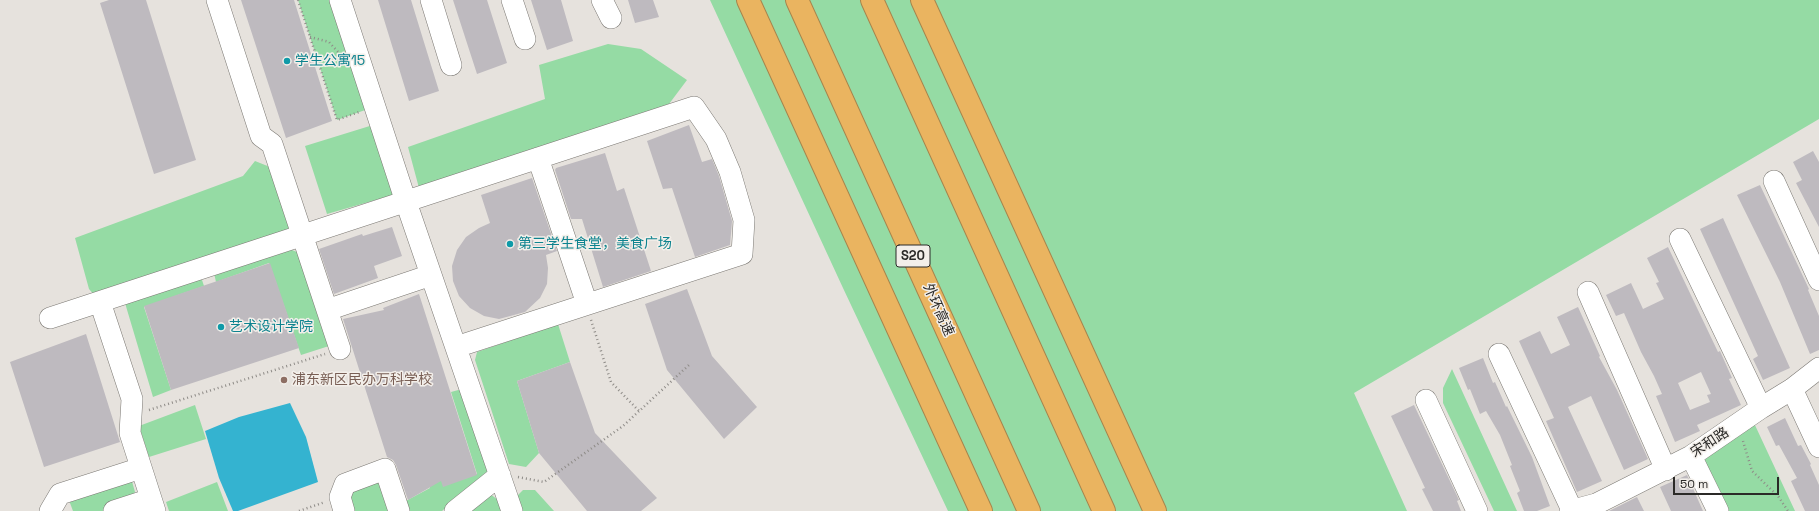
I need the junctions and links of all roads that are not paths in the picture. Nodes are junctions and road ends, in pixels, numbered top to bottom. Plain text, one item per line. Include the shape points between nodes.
1 (217, 0) edge
2 (340, 0) edge
3 (431, 0) edge
4 (512, 0) edge
5 (602, 0) edge
6 (748, 0) edge
7 (798, 0) edge
8 (872, 0) edge
9 (922, 0) edge
10 (611, 18) dead end
11 (525, 38) dead end
12 (452, 65) dead end
13 (538, 158) junction
14 (1774, 181) dead end
15 (406, 202) junction
16 (302, 236) junction
17 (1680, 239) dead end
18 (431, 275) junction
19 (1819, 280) edge
20 (1588, 292) dead end
21 (100, 302) junction
22 (587, 304) junction
23 (327, 310) junction
24 (50, 318) dead end
25 (456, 347) junction
26 (340, 349) road end
27 (1499, 354) dead end
28 (1819, 368) edge
29 (1792, 389) junction
30 (1426, 400) dead end
31 (1761, 408) junction
32 (1819, 447) edge
33 (1691, 456) junction
34 (141, 468) junction
35 (1666, 470) junction
36 (500, 475) junction
37 (342, 504) edge
38 (153, 505) edge
39 (1598, 507) edge
40 (50, 511) edge
41 (114, 511) edge
42 (399, 511) edge
43 (455, 511) edge
44 (512, 511) edge
45 (981, 511) edge
46 (1029, 511) edge
47 (1104, 511) edge
48 (1155, 511) edge
49 (1477, 511) edge
50 (1571, 511) edge
51 (1718, 511) edge

1 - 16 street via 261,136 272,144
2 - 15 street
3 - 12 street
4 - 11 street
5 - 10 street
6 - 45 highway
7 - 46 highway, 外环高速 / S20
8 - 47 highway
9 - 48 highway
13 - 15 street
13 - 22 street
13 - 22 street via 694,107 716,139 730,172 744,220 742,254
14 - 19 street
15 - 16 street
15 - 18 street
16 - 21 street
16 - 23 street
17 - 31 street
18 - 23 street
18 - 25 street
20 - 35 street
21 - 24 street
21 - 34 street via 132,399 130,433
22 - 25 street
23 - 26 street
25 - 36 street
27 - 50 street
28 - 29 street, 宋和路
29 - 31 street, 宋和路
29 - 32 street
30 - 49 street
31 - 33 street, 宋和路
33 - 35 street, 宋和路
33 - 51 street
34 - 38 street
34 - 40 street via 60,494
35 - 39 street, 宋和路
36 - 43 street
36 - 44 street
37 - 42 street via 345,484 385,468
38 - 41 street
39 - 50 street, 宋和路

